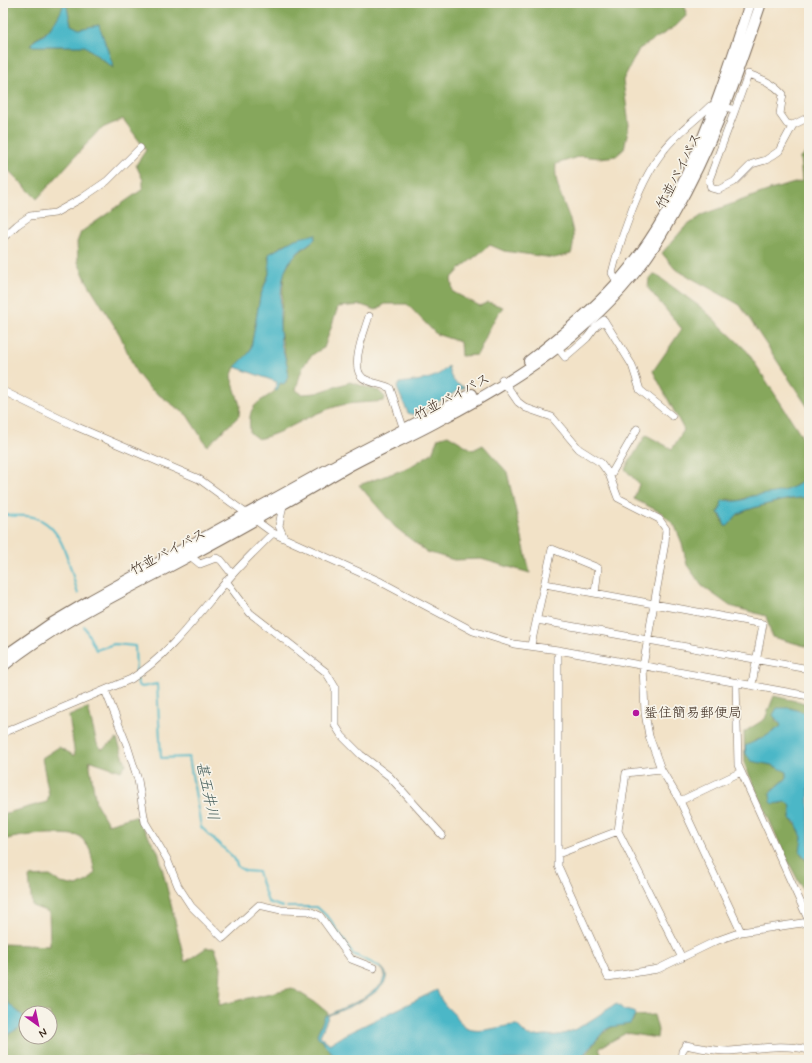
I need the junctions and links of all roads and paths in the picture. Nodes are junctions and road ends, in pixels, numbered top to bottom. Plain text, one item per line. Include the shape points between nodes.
1 (750, 3) edge
2 (761, 3) edge
3 (726, 107) junction
4 (809, 117) edge
5 (793, 125) junction
6 (140, 148) dead end
7 (3, 238) edge
8 (617, 282) junction
9 (369, 316) dead end
10 (558, 348) junction
11 (504, 381) junction
12 (3, 391) edge
13 (672, 416) dead end
14 (637, 429) dead end
15 (404, 430) junction
16 (610, 476) junction
17 (283, 505) junction
18 (247, 514) junction
19 (255, 521) junction
20 (273, 533) junction
21 (284, 538) junction
22 (190, 556) junction
23 (232, 574) junction
24 (226, 581) junction
25 (545, 584) junction
26 (595, 593) junction
27 (653, 603) junction
28 (537, 620) junction
29 (647, 640) junction
30 (531, 645) junction
31 (558, 650) junction
32 (3, 658) edge
33 (757, 660) junction
34 (3, 666) edge
35 (643, 666) junction
36 (809, 669) edge
37 (736, 682) junction
38 (752, 684) junction
39 (105, 690) junction
40 (809, 696) edge
41 (3, 733) edge
42 (661, 769) junction
43 (741, 772) junction
44 (680, 801) junction
45 (618, 831) junction
46 (442, 835) dead end
47 (558, 854) junction
48 (809, 922) edge
49 (741, 932) junction
50 (682, 958) junction
51 (374, 968) dead end
52 (809, 1050) edge
53 (681, 1060) edge

1 - 3 highway, 竹並バイパス
2 - 3 highway, 竹並バイパス
3 - 5 street via 748,74 776,86 783,94 780,114 787,124
3 - 5 street via 709,180 711,188 718,190 734,182 752,164 766,160 779,151
3 - 8 highway, 竹並バイパス via 701,146 650,238
3 - 8 street via 710,106 664,149 653,166 619,246 612,273
3 - 10 highway, 竹並バイパス via 685,193 641,265 597,314
4 - 5 street
6 - 7 street via 108,181 55,213 30,216
8 - 11 highway, 竹並バイパス via 597,304 553,343
9 - 15 street via 356,362 359,372 363,378 390,388
10 - 11 highway, 竹並バイパス
10 - 13 street via 565,357 604,320 632,365 640,390
11 - 15 highway, 竹並バイパス
11 - 16 street via 518,402 526,408 552,417 579,449 601,463
11 - 17 highway, 竹並バイパス via 441,420 350,466
12 - 18 street via 82,429 199,479
14 - 16 street
15 - 18 highway, 竹並バイパス
16 - 27 street via 618,498 659,519 666,529 666,542
17 - 19 highway, 竹並バイパス
17 - 21 street via 279,526
18 - 19 street
18 - 32 highway, 竹並バイパス via 58,619
19 - 20 street
19 - 22 highway, 竹並バイパス
20 - 21 street
20 - 23 street
21 - 30 street via 381,582 473,631 514,644
22 - 23 street via 200,564 216,558 221,560
22 - 34 highway, 竹並バイパス via 56,629
23 - 24 street
24 - 39 street via 182,634 150,667 132,679
24 - 46 street via 250,613 326,672 335,687 335,725 342,736 361,755 389,776
25 - 26 street
25 - 26 street via 552,549 598,568
25 - 28 street
26 - 27 street
27 - 29 street
27 - 33 street via 763,624
28 - 29 street
28 - 30 street
29 - 33 street
29 - 35 street
30 - 31 street
31 - 35 street
31 - 47 street
33 - 36 street
33 - 38 street
35 - 37 street
35 - 42 street via 645,713 649,736
37 - 38 street
37 - 43 street via 738,765
38 - 40 street
39 - 41 street
39 - 51 street via 134,766 145,822 168,859 178,886 191,906 223,938 259,905 281,910 309,911 320,916 351,959
42 - 44 street
42 - 45 street via 626,773
43 - 44 street
43 - 48 street
44 - 49 street
45 - 47 street
45 - 50 street
47 - 50 street via 558,866 608,977 658,969
48 - 49 street
49 - 50 street
52 - 53 street via 797,1047 729,1050 686,1045

